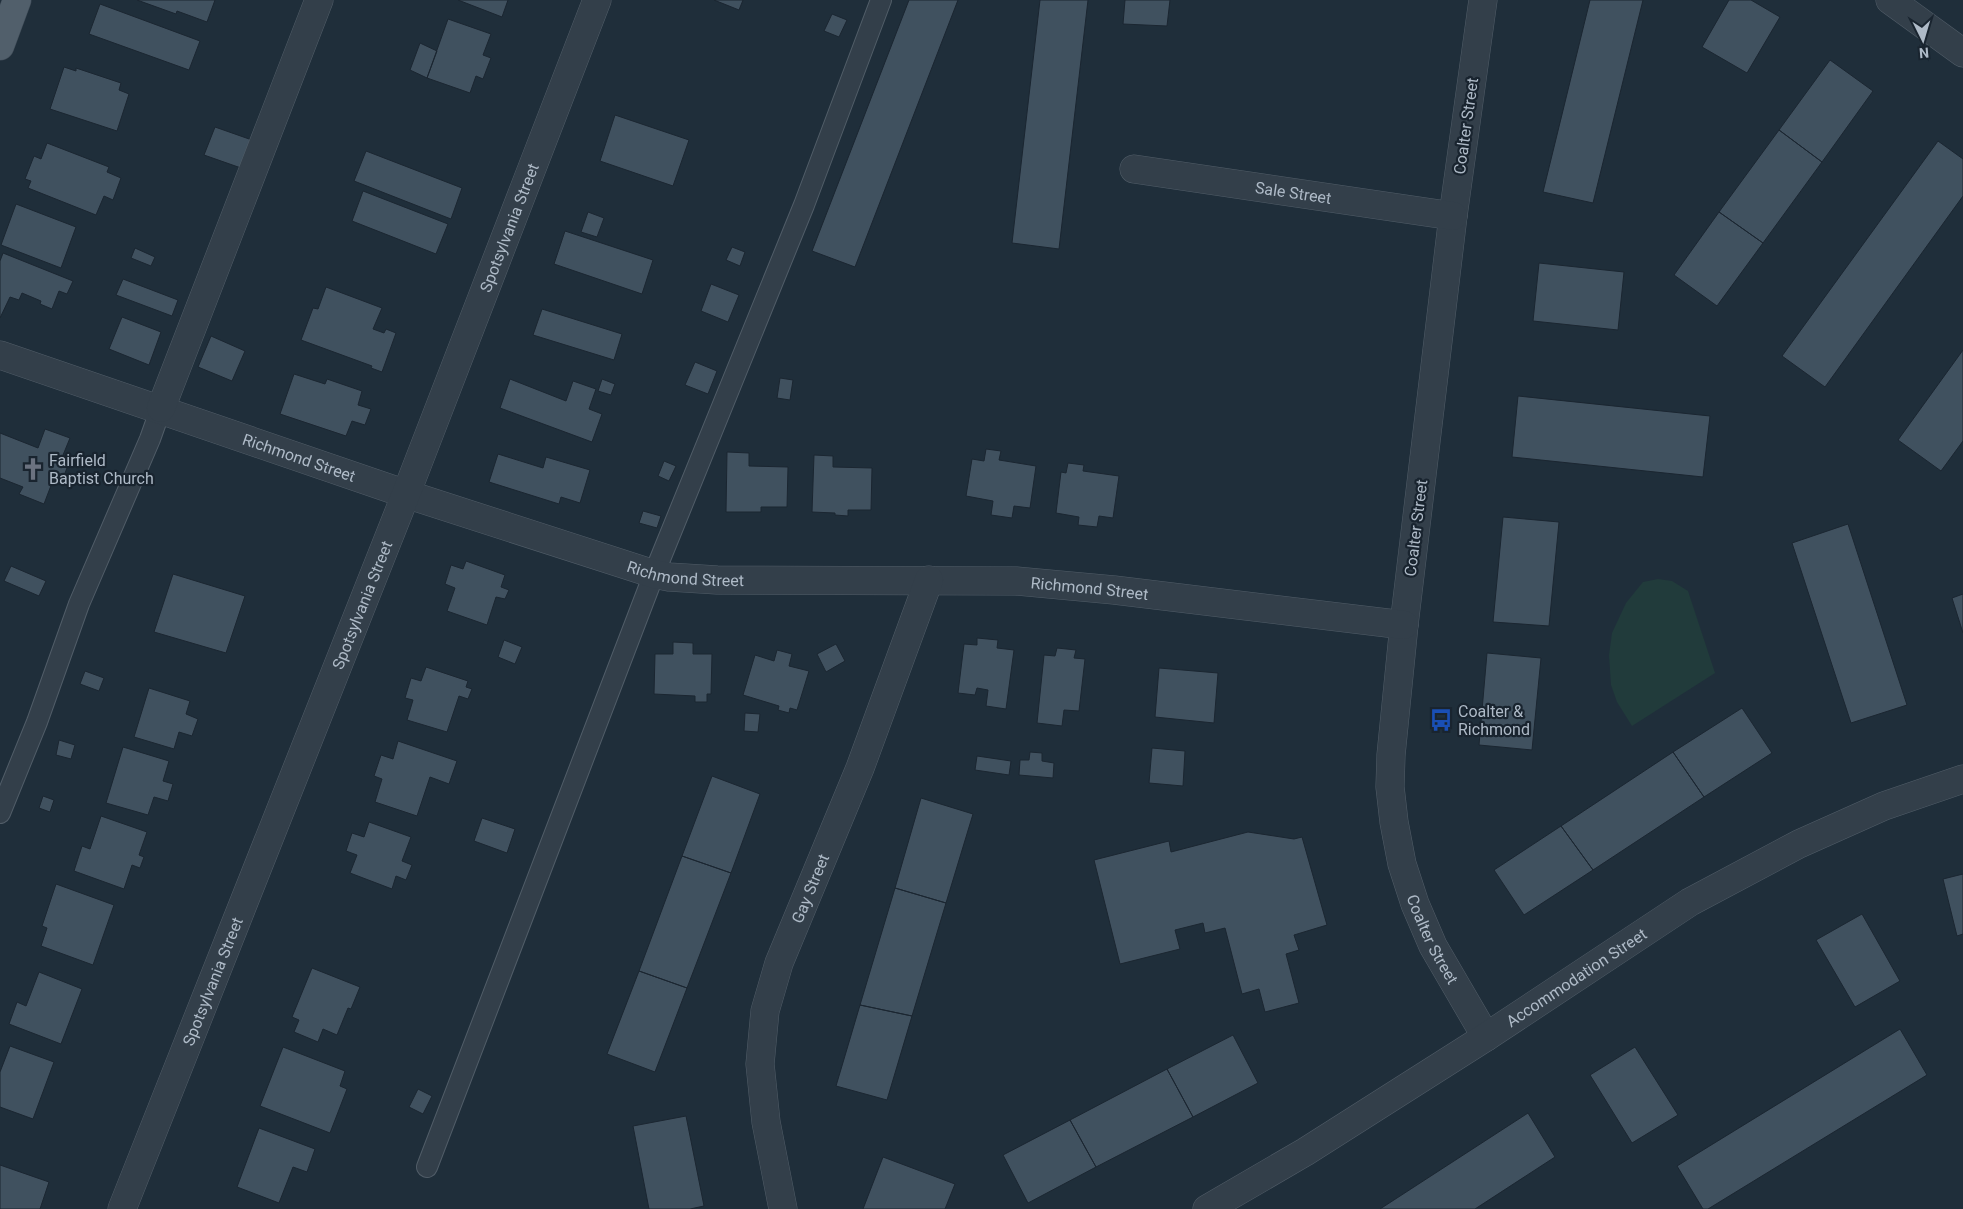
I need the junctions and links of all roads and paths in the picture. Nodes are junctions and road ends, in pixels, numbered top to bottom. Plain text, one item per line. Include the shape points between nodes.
1 (18, 0) edge
2 (319, 0) edge
3 (597, 0) edge
4 (881, 0) edge
5 (1482, 0) edge
6 (1890, 0) edge
7 (0, 46) edge
8 (1963, 53) edge
9 (1134, 169) dead end
10 (1454, 216) junction
11 (0, 354) edge
12 (161, 408) junction
13 (406, 494) junction
14 (654, 574) junction
15 (929, 580) junction
16 (1404, 625) junction
17 (1963, 778) edge
18 (0, 813) edge
19 (1486, 1037) junction
20 (427, 1167) dead end
21 (122, 1209) edge
22 (783, 1209) edge
23 (1207, 1209) edge

1 - 7 main road
2 - 12 street
3 - 13 street, Spotsylvania Street
4 - 14 lane via 804,205
5 - 10 street, Coalter Street
6 - 8 street
9 - 10 street, Sale Street
10 - 16 street, Coalter Street
11 - 12 street, Richmond Street
12 - 13 street, Richmond Street
12 - 18 lane via 78,604 38,722
13 - 14 street, Richmond Street
13 - 21 street, Spotsylvania Street
14 - 15 street, Richmond Street via 718,580
14 - 20 lane
15 - 16 street, Richmond Street via 1026,582 1114,590
15 - 22 street, Gay Street via 860,768 779,963 765,1011 760,1064 766,1122
16 - 19 street, Coalter Street via 1390,787 1402,864 1433,946
17 - 19 street, Accommodation Street via 1884,806 1799,844 1690,902
19 - 23 street, Accommodation Street via 1305,1152

